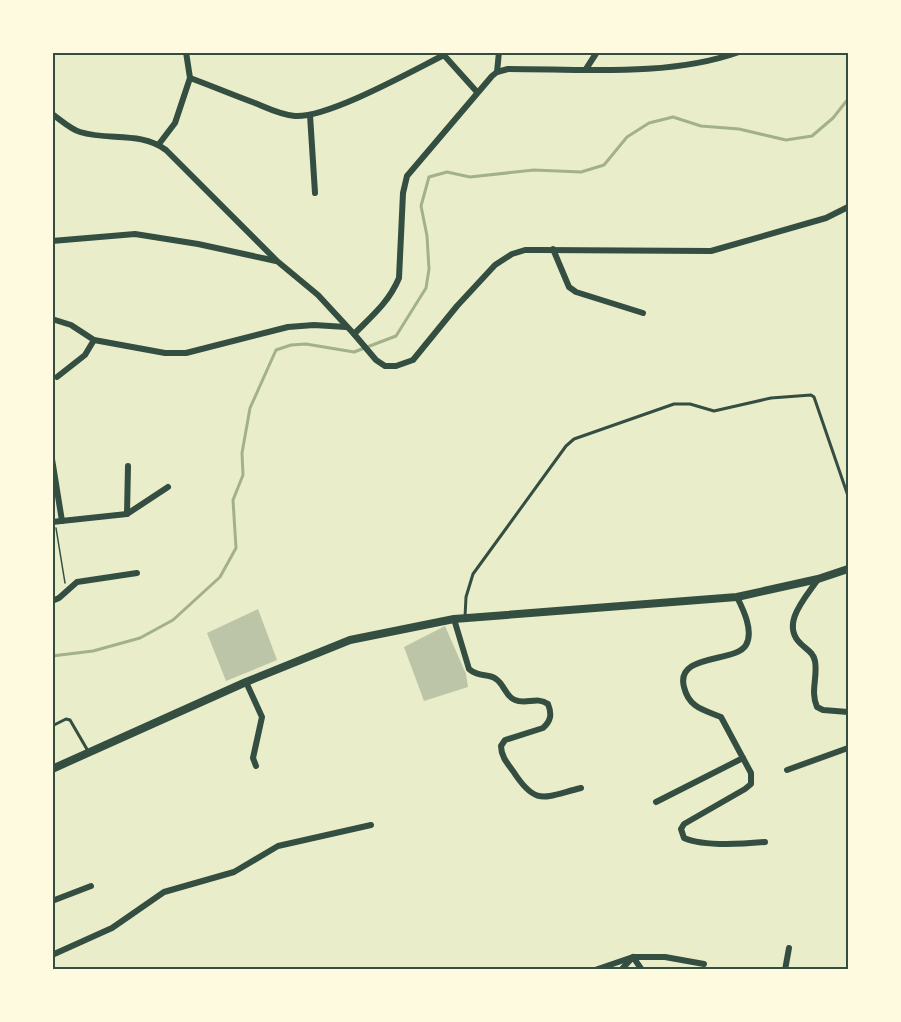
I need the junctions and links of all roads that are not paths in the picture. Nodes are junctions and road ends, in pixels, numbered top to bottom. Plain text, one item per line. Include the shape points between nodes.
1 (186, 52) edge
2 (499, 52) edge
3 (597, 52) edge
4 (739, 52) edge
5 (443, 54) edge
6 (586, 69) junction
7 (497, 72) junction
8 (190, 78) junction
9 (477, 92) junction
10 (52, 114) edge
11 (310, 115) junction
12 (159, 144) junction
13 (315, 193) dead end
14 (849, 207) edge
15 (52, 241) edge
16 (553, 249) junction
17 (277, 261) junction
18 (643, 313) dead end
19 (52, 319) edge
20 (346, 327) junction
21 (355, 335) junction
22 (94, 340) junction
23 (57, 377) dead end
24 (52, 459) edge
25 (128, 466) dead end
26 (168, 487) dead end
27 (849, 496) edge
28 (127, 514) junction
29 (56, 521) edge
30 (849, 569) edge
31 (137, 573) dead end
32 (818, 579) junction
33 (737, 597) junction
34 (52, 601) edge
35 (454, 619) junction
36 (465, 619) junction
37 (246, 682) junction
38 (849, 712) edge
39 (52, 726) edge
40 (849, 748) edge
41 (89, 753) junction
42 (743, 758) junction
43 (256, 766) dead end
44 (52, 769) edge
45 (787, 770) dead end
46 (581, 788) dead end
47 (656, 802) dead end
48 (370, 825) dead end
49 (765, 842) dead end
50 (91, 886) dead end
51 (52, 901) edge
52 (789, 948) dead end
53 (52, 955) edge
54 (633, 957) junction
55 (704, 964) dead end
56 (595, 969) edge
57 (621, 969) edge
58 (642, 969) edge
59 (785, 969) edge

1 - 8 street
2 - 7 street
3 - 6 street
4 - 6 street via 672,68
5 - 9 street
5 - 11 street via 395,80
6 - 7 street
7 - 9 street
8 - 11 street via 275,111
8 - 12 street via 175,123
9 - 21 street via 407,176 399,278 384,306
10 - 12 street via 80,132 140,138
11 - 13 street
12 - 17 street
14 - 16 street via 826,218 711,251
15 - 17 street via 135,234
16 - 18 street via 569,287 576,292
16 - 21 street via 525,250 495,265 413,360 391,367 376,360
17 - 20 street via 318,295
19 - 22 street
20 - 21 street
20 - 22 street via 288,327 186,353
22 - 23 street via 85,355
24 - 29 street
25 - 28 street
26 - 28 street
27 - 36 lane via 811,395 719,411 674,404 574,439 566,446 473,574
28 - 29 street
30 - 32 main road
31 - 34 street via 77,582
32 - 33 main road
32 - 38 street via 794,615 792,627 795,637 814,656 817,707
33 - 36 main road
33 - 42 street via 747,623 745,647 694,665 684,676 683,686 697,709 721,717
35 - 36 main road
35 - 37 main road via 350,640
35 - 46 street via 469,669 479,676 496,679 517,701 537,699 548,704 551,715 547,725 505,740 501,746 503,757 524,788 542,798
37 - 41 main road
37 - 43 street via 262,717 253,758
39 - 41 lane via 70,720
40 - 45 street
41 - 44 main road
42 - 47 street
42 - 49 street via 751,773 751,784 681,829 690,840
48 - 53 street via 278,846 234,872 164,892 112,928
50 - 51 street
52 - 59 street
54 - 55 street via 665,957
54 - 56 street
54 - 57 street
54 - 58 street

